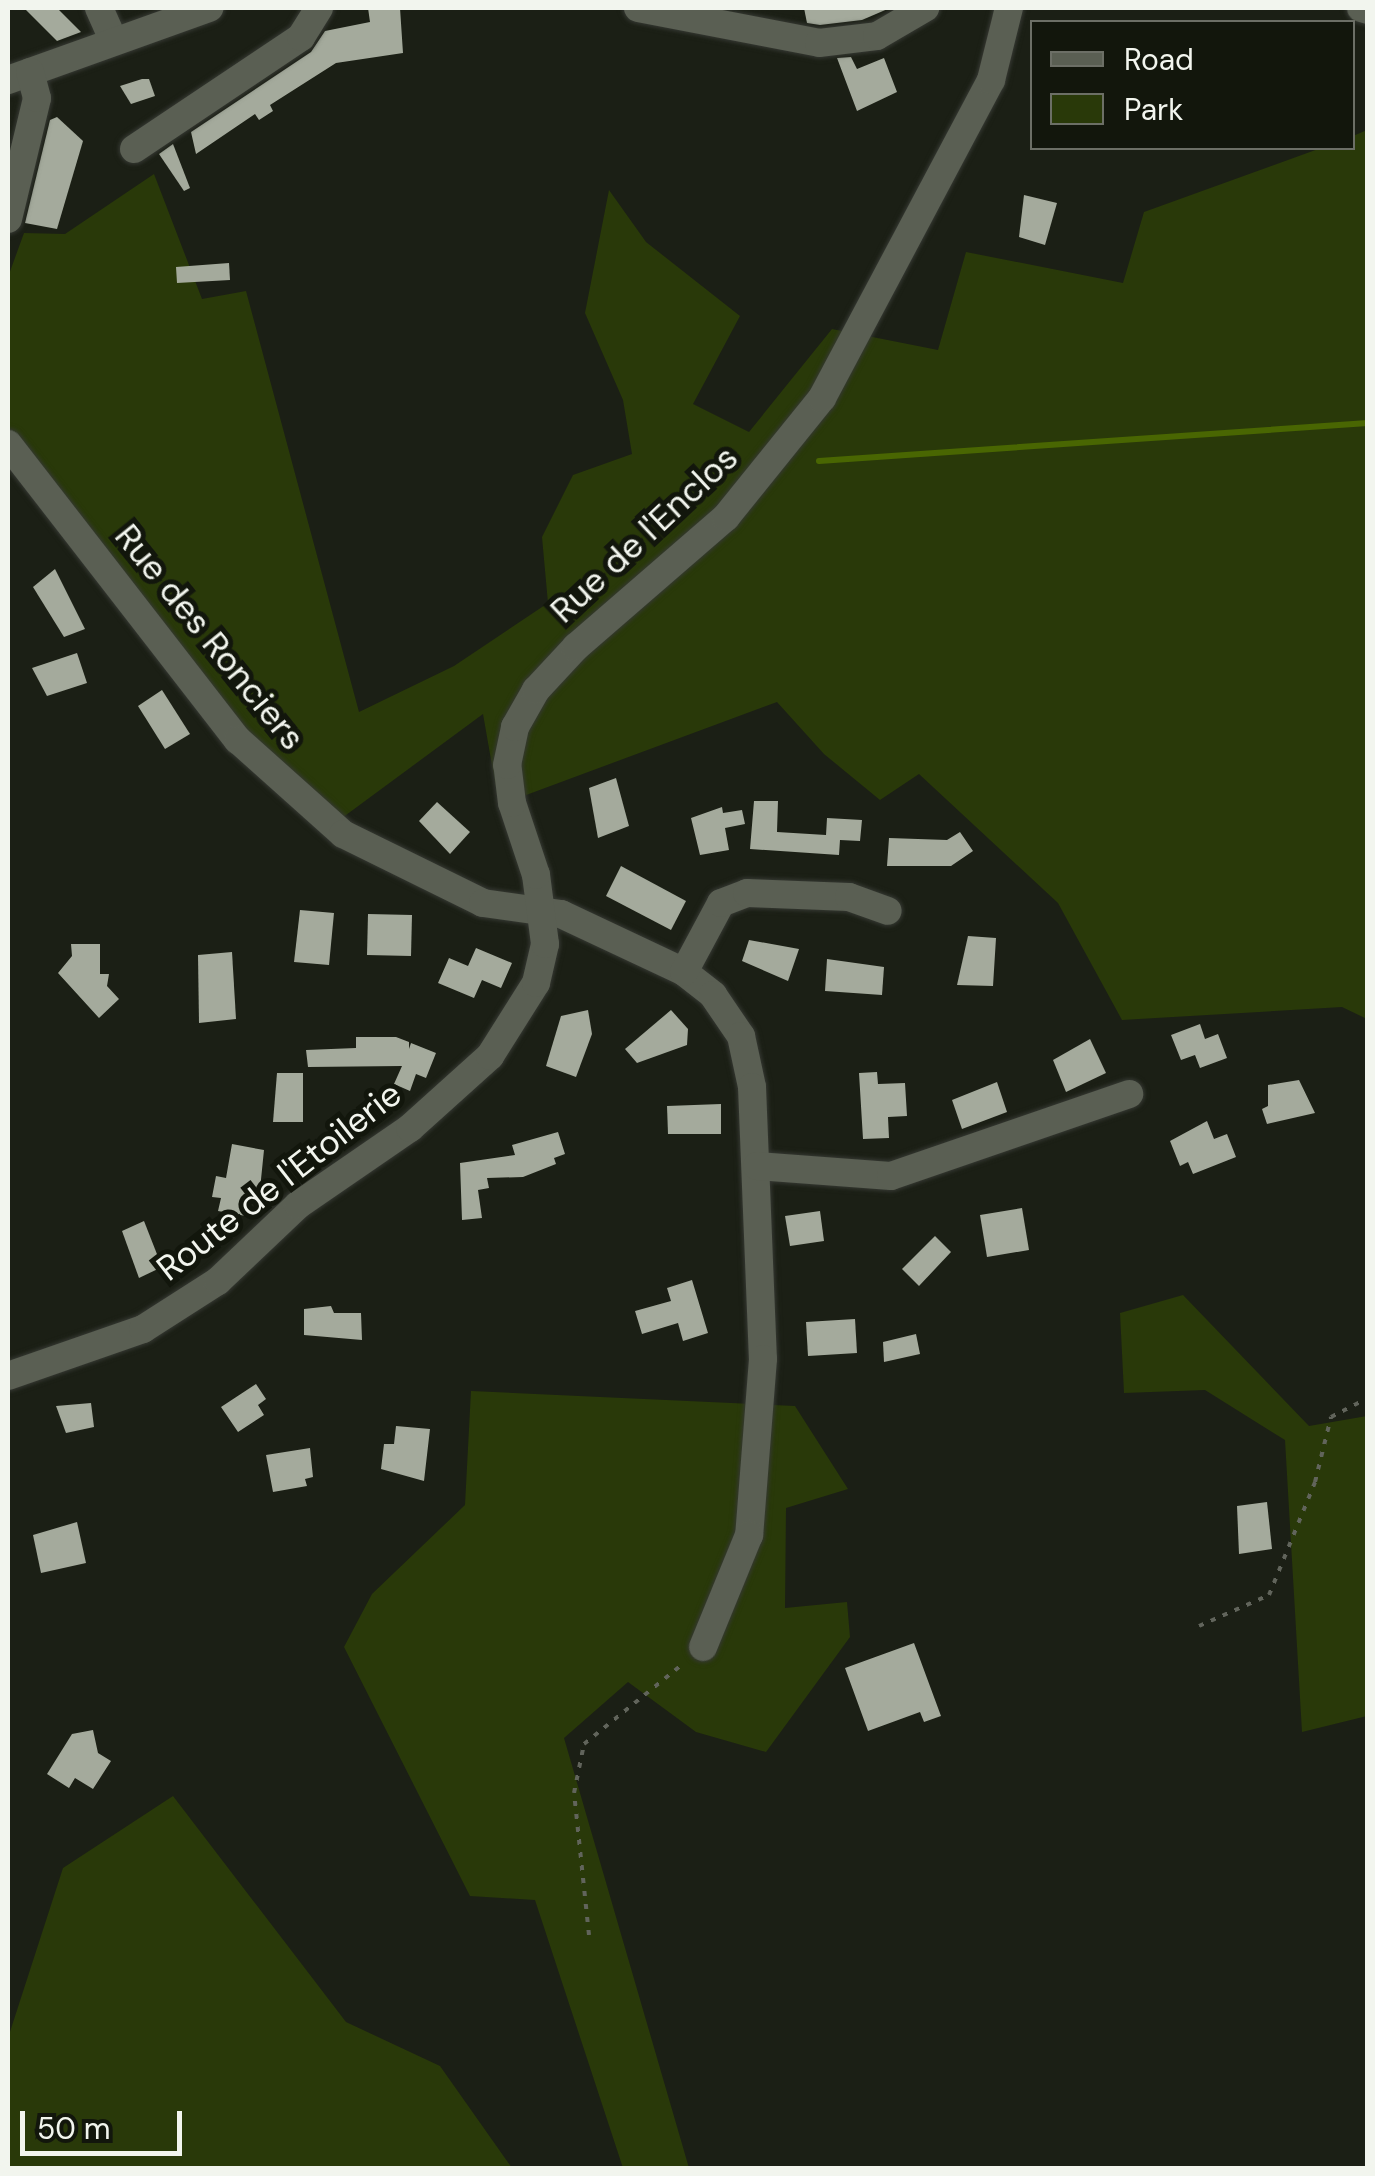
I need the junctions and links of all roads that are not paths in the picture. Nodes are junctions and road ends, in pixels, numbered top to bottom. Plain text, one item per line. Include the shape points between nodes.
1 (100, 8) edge
2 (210, 8) edge
3 (319, 8) edge
4 (638, 8) edge
5 (925, 8) edge
6 (1009, 8) edge
7 (758, 19) edge
8 (114, 39) junction
9 (19, 76) edge
10 (134, 148) dead end
11 (8, 209) edge
12 (8, 444) edge
13 (888, 911) dead end
14 (544, 914) junction
15 (684, 972) junction
16 (1129, 1094) dead end
17 (757, 1166) junction
18 (8, 1376) edge
19 (703, 1647) road end

1 - 8 street
2 - 8 street
3 - 10 street via 301,36
4 - 7 street
5 - 7 street via 851,42
6 - 14 street, Rue de l'Enclos via 991,80 822,398 738,504 576,647 536,690 515,727 507,765 512,804
8 - 9 street
9 - 11 street via 38,98
12 - 14 street, Rue des Ronciers via 238,740 290,791 343,834 418,875 483,903
13 - 15 street via 849,897 747,894 722,903
14 - 15 street, Rue des Ronciers via 561,914
14 - 18 street, Route de l'Etoilerie via 536,984 490,1056 454,1093 298,1204 218,1282 143,1329
15 - 17 street, Rue des Ronciers via 713,995 741,1036
16 - 17 street via 891,1176
17 - 19 street, Rue des Ronciers via 763,1358 749,1535

